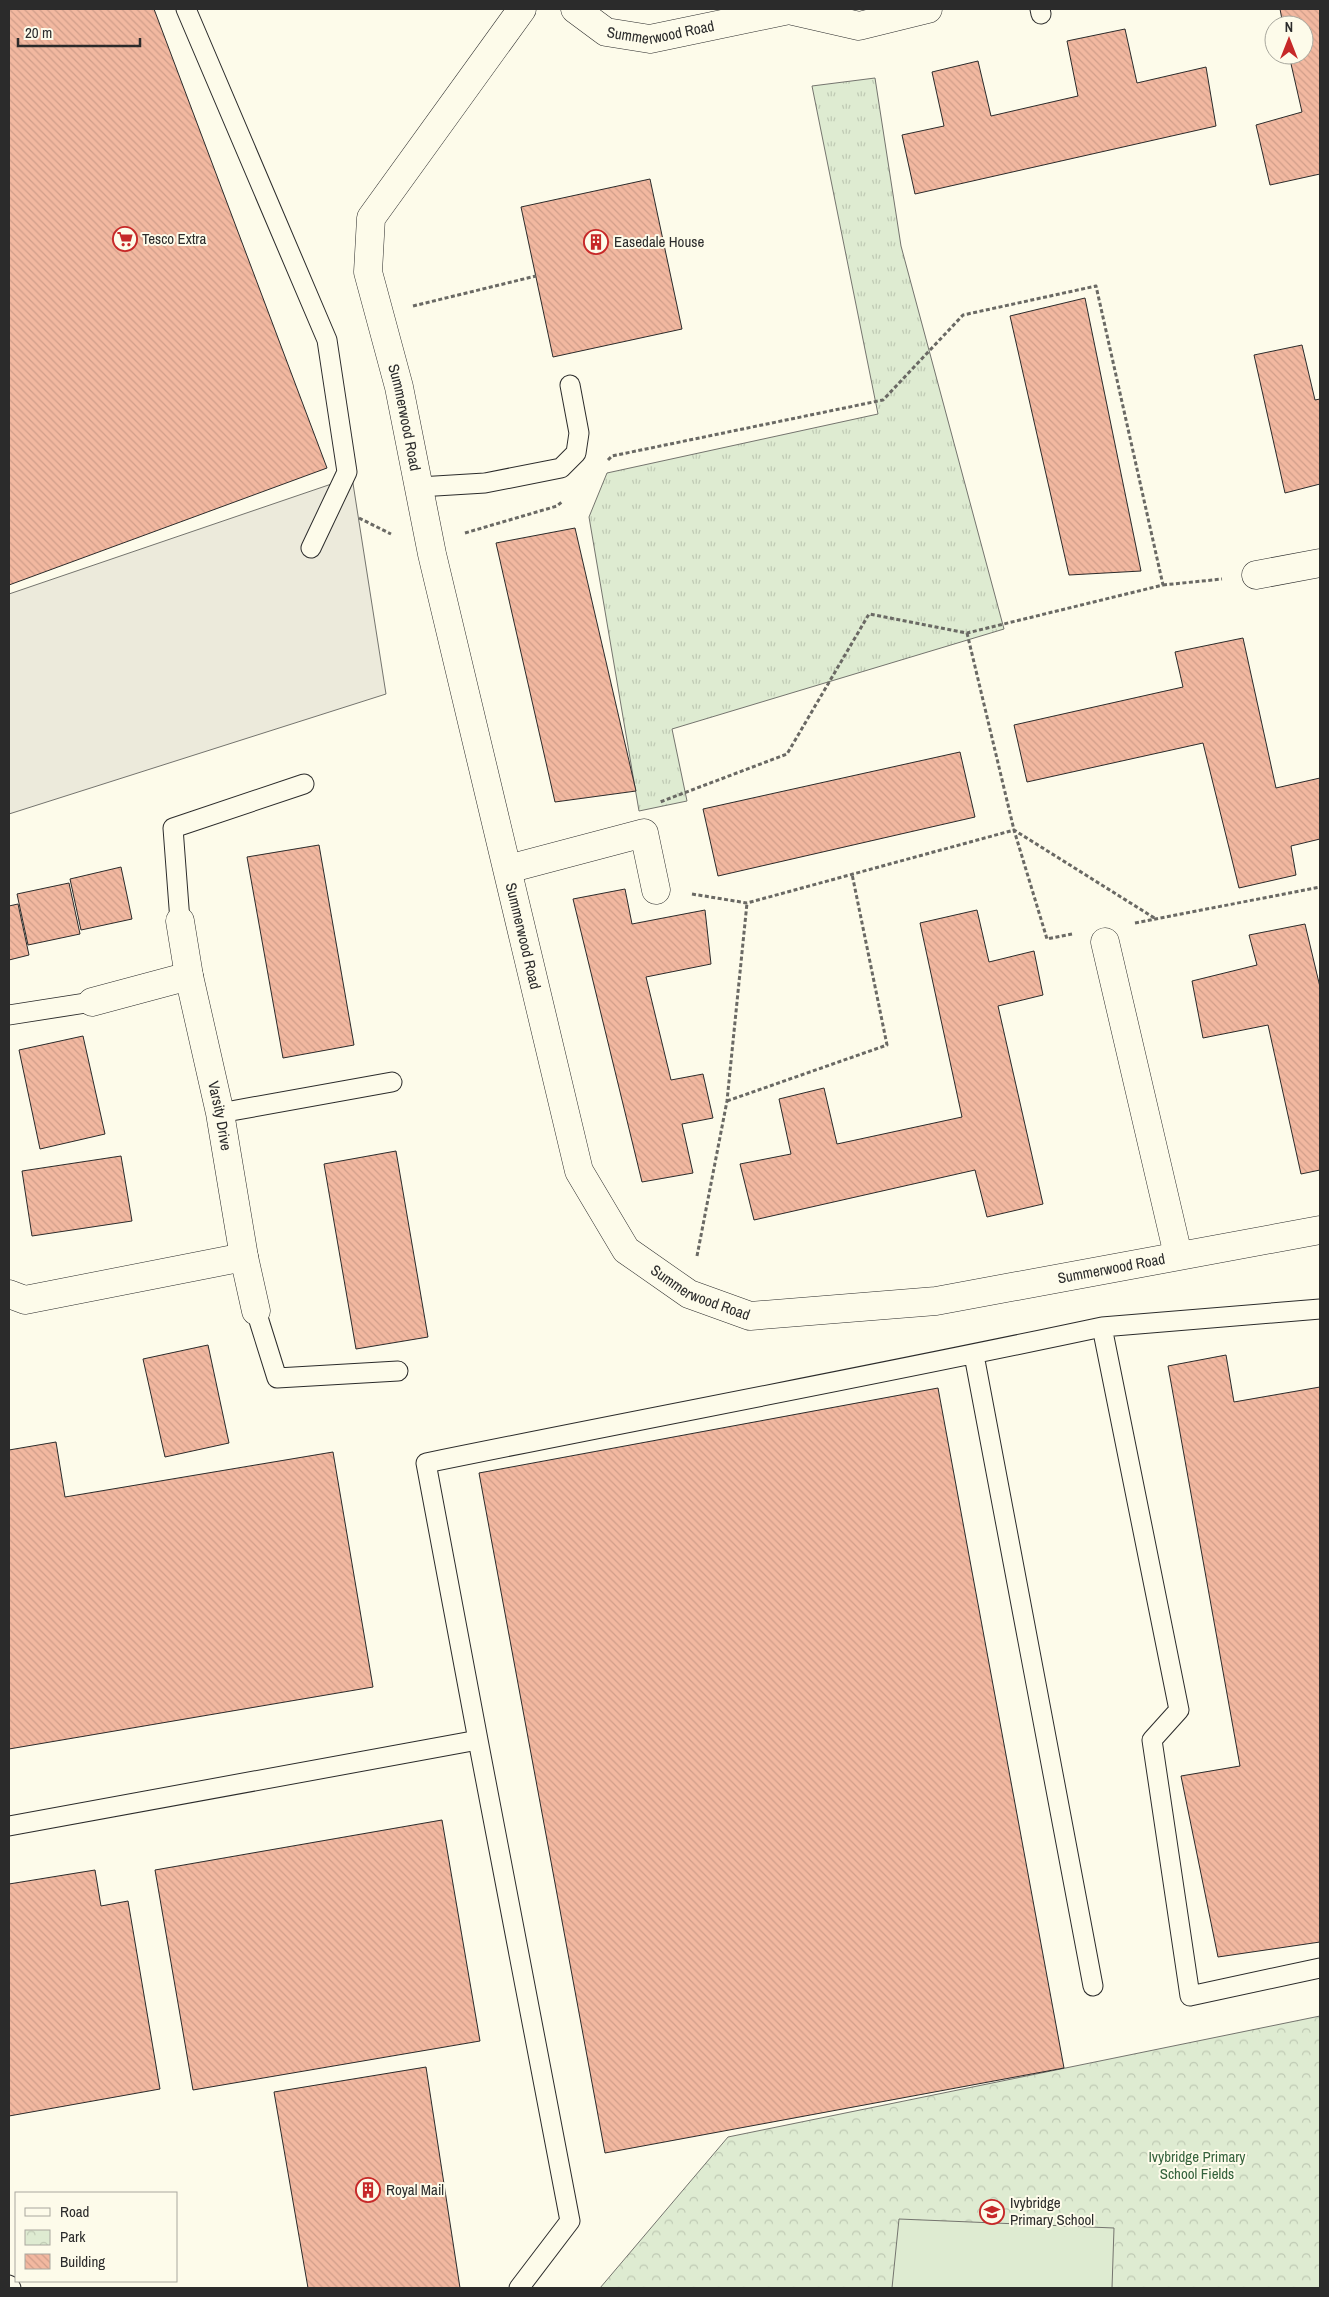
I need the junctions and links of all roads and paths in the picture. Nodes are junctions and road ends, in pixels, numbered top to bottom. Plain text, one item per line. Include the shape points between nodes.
1 (186, 9) edge
2 (522, 9) edge
3 (574, 9) edge
4 (928, 9) edge
5 (536, 276) dead end
6 (380, 314) junction
7 (570, 385) dead end
8 (605, 462) dead end
9 (418, 487) junction
10 (564, 500) dead end
11 (331, 504) junction
12 (311, 548) dead end
13 (431, 548) junction
14 (1320, 562) edge
15 (1256, 575) joint
16 (1163, 585) junction
17 (967, 632) junction
18 (304, 784) dead end
19 (1014, 830) junction
20 (644, 833) junction
21 (508, 869) junction
22 (852, 874) junction
23 (1320, 887) edge
24 (656, 890) joint
25 (747, 903) junction
26 (1156, 919) junction
27 (180, 921) joint
28 (1103, 935) junction
29 (189, 976) junction
30 (92, 1002) joint
31 (9, 1015) edge
32 (392, 1082) dead end
33 (727, 1102) junction
34 (220, 1113) junction
35 (1320, 1230) edge
36 (1178, 1255) junction
37 (244, 1257) junction
38 (9, 1294) edge
39 (689, 1294) junction
40 (1320, 1309) edge
41 (256, 1311) joint
42 (1102, 1327) junction
43 (974, 1355) junction
44 (398, 1370) dead end
45 (478, 1740) junction
46 (9, 1826) edge
47 (1320, 1968) edge
48 (1093, 1986) dead end
49 (9, 2285) edge
50 (11, 2288) edge
51 (519, 2288) edge

1 - 11 lane via 328,340 347,472
2 - 6 street, Summerwood Road via 371,218 368,272
3 - 4 street, Summerwood Road via 606,32 650,39 789,10 860,26
5 - 6 path
6 - 9 street, Summerwood Road via 399,387
7 - 9 lane via 579,433 576,452 560,468 485,483
8 - 16 path via 612,456 882,400 963,315 1096,286
9 - 13 street, Summerwood Road
10 - 13 path via 557,506
11 - 12 lane
11 - 13 path
13 - 21 street, Summerwood Road
14 - 15 street
15 - 16 path
16 - 17 path
17 - 19 path
17 - 20 path via 869,614 787,754 659,802
18 - 27 lane via 173,828
19 - 22 path
19 - 26 path
19 - 28 path via 1047,939
20 - 21 street, Summerwood Road
20 - 24 street
21 - 39 street, Summerwood Road via 579,1171 626,1250
22 - 25 path
22 - 33 path via 887,1045
23 - 26 path
24 - 25 path via 709,895
25 - 33 path
26 - 28 path
27 - 29 street, Varsity Drive
28 - 36 street, Summerwood Road
29 - 30 street
29 - 34 street, Varsity Drive
30 - 31 lane
32 - 34 lane
33 - 39 path
34 - 37 street, Varsity Drive
35 - 36 street, Summerwood Road
36 - 39 street, Summerwood Road via 936,1301 770,1315 750,1316
37 - 38 street via 25,1300
37 - 41 street, Varsity Drive
40 - 42 lane
41 - 44 lane via 276,1378
42 - 43 lane
42 - 47 lane via 1178,1710 1152,1740 1190,1996
43 - 45 lane via 426,1463
43 - 48 lane
45 - 46 lane
45 - 51 lane via 570,2221
49 - 50 lane

